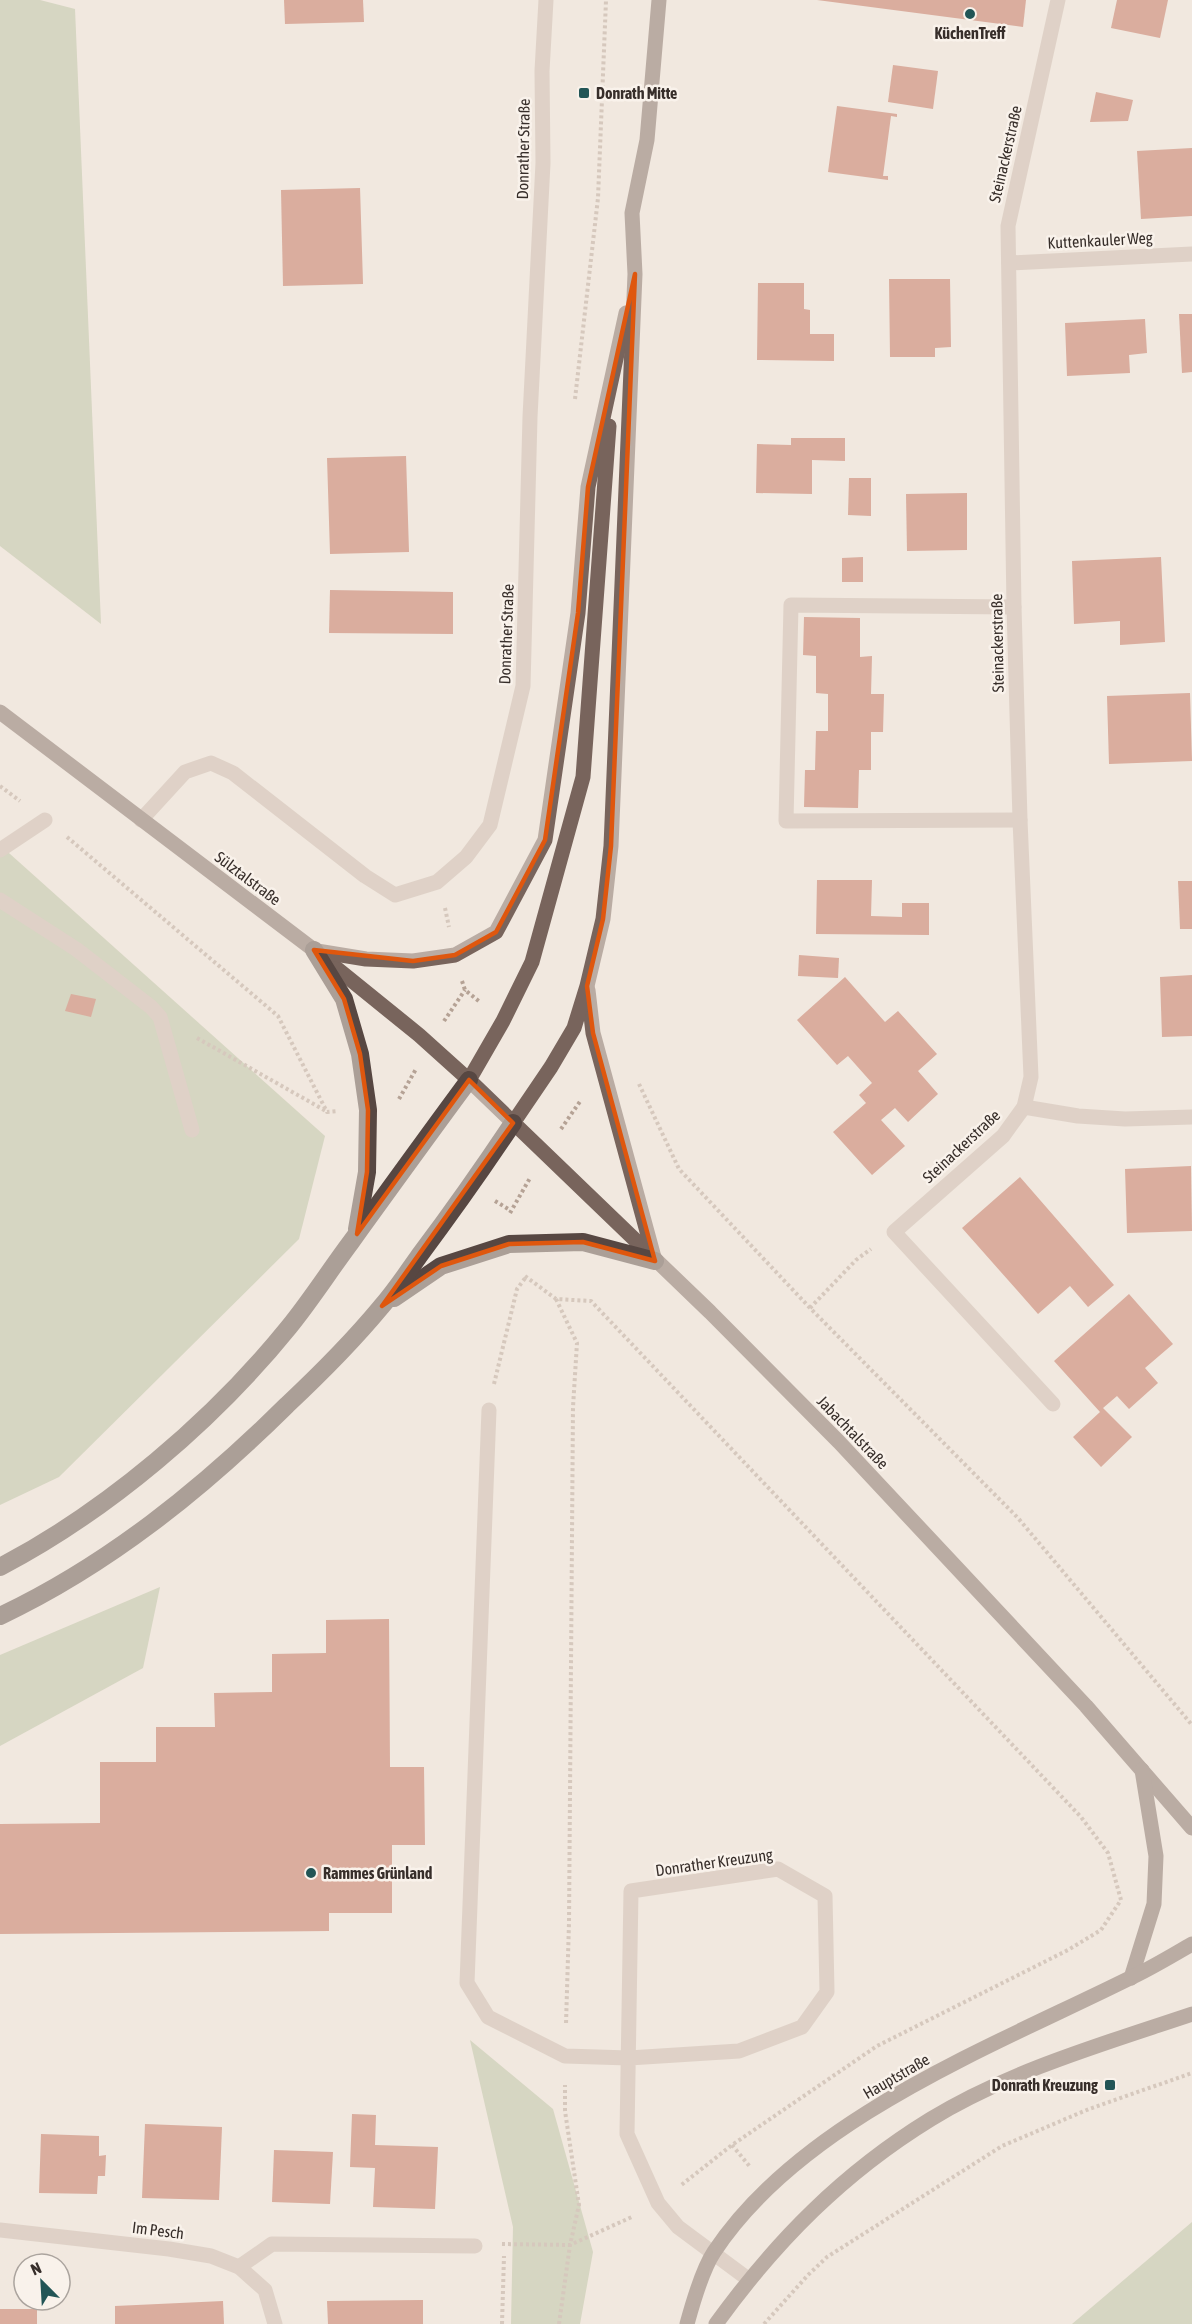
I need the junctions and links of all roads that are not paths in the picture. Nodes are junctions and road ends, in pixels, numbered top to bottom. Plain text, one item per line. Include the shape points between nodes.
1 (546, 0) edge
2 (659, 0) edge
3 (1058, 0) edge
4 (1192, 254) edge
5 (1009, 263) junction
6 (635, 274) junction
7 (613, 369) junction
8 (1014, 607) junction
9 (0, 712) edge
10 (45, 820) road end
11 (141, 820) junction
12 (1020, 820) junction
13 (0, 850) edge
14 (0, 900) edge
15 (314, 950) junction
16 (587, 986) junction
17 (469, 1080) junction
18 (1024, 1107) junction
19 (1192, 1117) edge
20 (513, 1123) junction
21 (192, 1130) dead end
22 (357, 1234) junction
23 (655, 1261) junction
24 (382, 1306) junction
25 (1053, 1404) dead end
26 (489, 1410) road end
27 (0, 1567) edge
28 (0, 1616) edge
29 (1142, 1770) junction
30 (1192, 1828) edge
31 (1192, 1944) edge
32 (1131, 1978) junction
33 (1192, 2014) edge
34 (629, 2058) junction
35 (0, 2230) edge
36 (475, 2246) road end
37 (713, 2253) junction
38 (239, 2267) junction
39 (748, 2279) junction
40 (275, 2324) edge
41 (687, 2324) edge
42 (716, 2324) edge

1 - 11 street, Donrather Straße via 523,686 490,825 466,857 437,882 395,895 233,773 210,763 184,772
2 - 6 main road via 647,140 632,213
3 - 5 street, Steinackerstraße via 1008,226
4 - 5 street, Kuttenkauler Weg
5 - 8 street, Steinackerstraße
6 - 7 main road
6 - 16 main road via 611,846 603,919
7 - 15 main road via 588,487 578,613 545,840 496,932 455,956 413,961 366,959
7 - 17 main road via 584,777 532,962
8 - 12 street, Steinackerstraße
8 - 12 street via 791,605 786,821
9 - 11 main road, Sülztalstraße
10 - 13 street
11 - 15 main road, Sülztalstraße
12 - 18 street, Steinackerstraße via 1031,1077
14 - 21 street via 76,948 160,1017
15 - 17 main road, Sülztalstraße
15 - 22 highway via 344,999 360,1054 368,1110 368,1172
16 - 20 main road via 574,1028
16 - 23 main road via 594,1033
17 - 20 main road, Jabachtalstraße
17 - 22 highway
18 - 19 street via 1125,1119
18 - 25 street, Steinackerstraße via 1003,1136 894,1232
20 - 23 main road, Jabachtalstraße
20 - 24 highway via 466,1194
22 - 27 highway via 289,1327 194,1430 80,1518
23 - 24 highway via 583,1242 509,1244 441,1266
23 - 29 main road, Jabachtalstraße via 839,1442
24 - 28 highway via 331,1363 183,1500 109,1554 29,1603
26 - 34 street via 467,1983 488,2018 565,2056
29 - 30 main road, Jabachtalstraße
29 - 32 main road via 1156,1856 1154,1904
31 - 32 main road, Hauptstraße
32 - 37 main road, Hauptstraße via 912,2086 854,2121 768,2188
33 - 39 main road via 993,2086 932,2118 826,2196
34 - 34 street, Donrather Kreuzung via 739,2051 802,2027 827,1992 825,1896 778,1869 632,1892
34 - 37 street, Donrather Kreuzung via 627,2134 658,2203 678,2227
35 - 38 street, Im Pesch via 170,2249 211,2256
36 - 38 street via 272,2244
37 - 39 street, Donrather Kreuzung
37 - 41 main road, Hauptstraße
38 - 40 street, Im Pesch via 265,2290
39 - 42 main road

